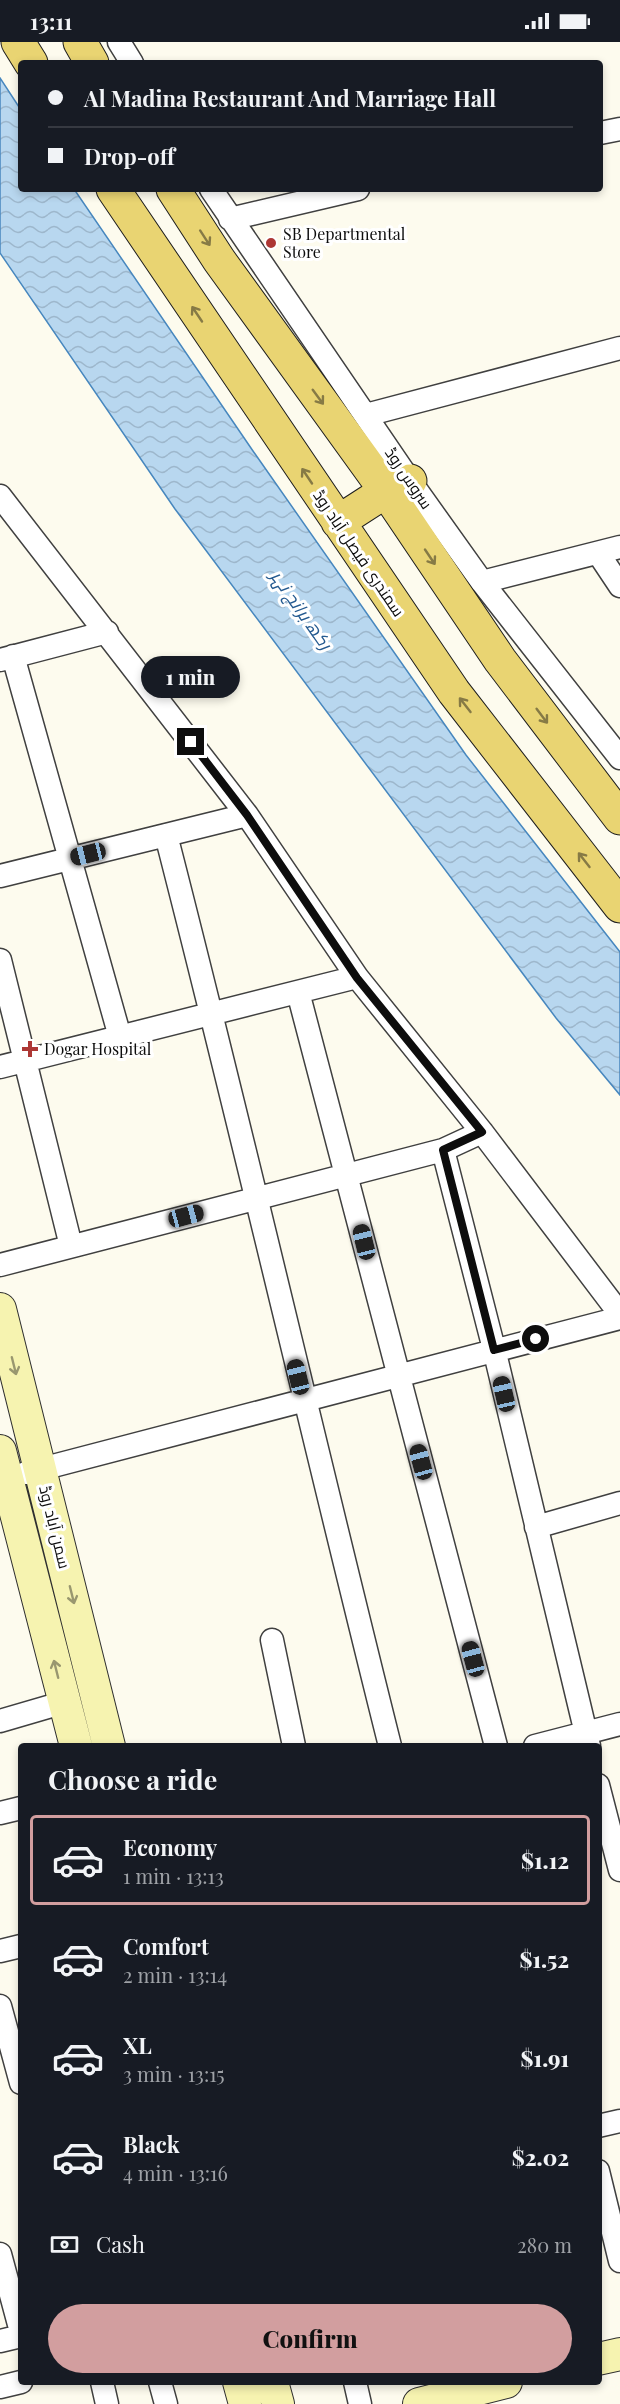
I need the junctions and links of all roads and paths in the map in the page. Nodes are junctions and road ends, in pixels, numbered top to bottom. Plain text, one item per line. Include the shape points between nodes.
1 (18, 42) edge
2 (80, 42) edge
3 (119, 42) edge
4 (29, 60) edge
5 (90, 60) edge
6 (130, 60) edge
7 (620, 129) edge
8 (603, 132) edge
9 (115, 192) edge
10 (175, 192) edge
11 (213, 192) edge
12 (345, 192) edge
13 (230, 219) junction
14 (620, 348) edge
15 (366, 415) junction
16 (398, 486) junction
17 (0, 496) edge
18 (338, 522) junction
19 (620, 547) edge
20 (598, 553) junction
21 (482, 582) junction
22 (620, 586) edge
23 (107, 632) junction
24 (6, 658) edge
25 (620, 758) edge
26 (247, 815) junction
27 (620, 818) edge
28 (166, 835) junction
29 (69, 859) junction
30 (0, 876) edge
31 (620, 906) edge
32 (0, 960) edge
33 (357, 978) junction
34 (298, 992) junction
35 (212, 1014) junction
36 (120, 1037) junction
37 (24, 1060) junction
38 (0, 1066) edge
39 (482, 1132) junction
40 (443, 1150) junction
41 (347, 1175) junction
42 (255, 1198) junction
43 (71, 1246) junction
44 (0, 1265) edge
45 (0, 1309) edge
46 (620, 1316) edge
47 (494, 1350) junction
48 (397, 1375) junction
49 (304, 1400) junction
50 (2, 1469) edge
51 (41, 1469) junction
52 (620, 1503) edge
53 (536, 1527) junction
54 (272, 1640) dead end
55 (65, 1702) junction
56 (0, 1720) edge
57 (620, 1724) edge
58 (587, 1739) edge
59 (75, 1743) edge
60 (108, 1743) edge
61 (293, 1743) edge
62 (389, 1743) edge
63 (495, 1743) edge
64 (557, 1743) edge
65 (602, 1800) edge
66 (18, 1809) edge
67 (0, 1813) edge
68 (620, 1870) edge
69 (18, 1947) edge
70 (0, 1951) edge
71 (0, 2006) edge
72 (13, 2080) edge
73 (620, 2121) edge
74 (602, 2125) edge
75 (602, 2187) edge
76 (0, 2254) edge
77 (620, 2261) edge
78 (18, 2323) edge
79 (18, 2335) edge
80 (0, 2341) edge
81 (620, 2354) edge
82 (602, 2358) edge
83 (18, 2383) edge
84 (103, 2385) edge
85 (161, 2385) edge
86 (240, 2385) edge
87 (273, 2385) edge
88 (356, 2385) edge
89 (492, 2385) edge
90 (0, 2387) edge
91 (434, 2398) edge
92 (107, 2404) edge
93 (166, 2404) edge
94 (245, 2404) edge
95 (278, 2404) edge
96 (360, 2404) edge

1 - 4 main road
2 - 5 main road
3 - 6 street
7 - 8 street
18 -> 9 main road, سمندری فیصل آباد روڈ
10 -> 16 main road via 219,260
11 - 13 street, سروس روڈ
12 - 13 street
13 - 15 street, سروس روڈ
14 - 15 street
15 - 16 street, سروس روڈ
16 - 18 main road
16 - 21 street, سروس روڈ
16 -> 27 main road via 500,660
17 - 23 street
31 -> 18 main road, سمندری فیصل آباد روڈ via 454,692
19 - 20 street
20 - 21 street
20 - 22 street
21 - 25 street, سروس روڈ
23 - 24 street
23 - 26 street
24 - 29 street
26 - 28 street
26 - 33 street
28 - 29 street
28 - 35 street
29 - 30 street
29 - 36 street
32 - 37 street
33 - 34 street
33 - 39 street
34 - 35 street
34 - 41 street
35 - 36 street
35 - 42 street
36 - 37 street
37 - 38 street
37 - 43 street
39 - 40 street
39 - 46 street
40 - 41 street
40 - 47 street
41 - 42 street
41 - 48 street
42 - 43 street
42 - 49 street
43 - 44 street
45 -> 51 street, سمن آباد روڈ
46 - 47 street
47 - 48 street
47 - 53 street
48 - 49 street
48 - 63 street
49 - 51 street
49 - 62 street
50 - 51 street
55 -> 50 street, سمن آباد روڈ
51 -> 60 street, سمن آباد روڈ
52 - 53 street
53 - 58 street
54 - 61 street
55 - 56 street
55 - 59 street, سمن آباد روڈ
57 - 58 street
58 - 64 street
65 - 68 street
66 - 67 street
69 - 70 street
71 - 72 street
73 - 74 street
75 - 77 street
76 - 78 street
79 - 80 street
81 - 82 street
83 - 90 street
84 - 92 street
85 - 93 street
86 - 94 street
87 - 95 street
88 - 96 street
89 - 91 street

